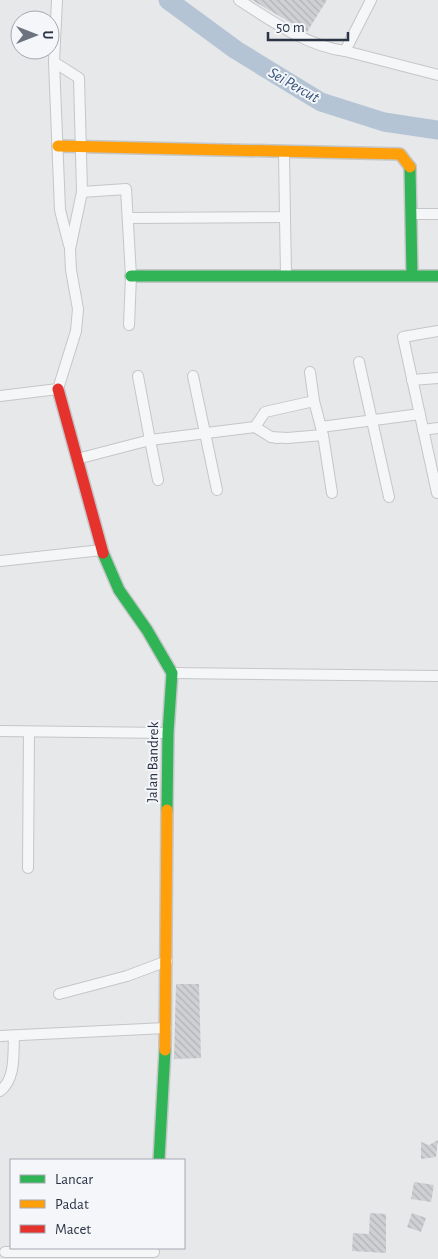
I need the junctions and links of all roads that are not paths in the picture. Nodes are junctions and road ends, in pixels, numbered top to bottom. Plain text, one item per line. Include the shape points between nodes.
1 (57, 0) edge
2 (240, 0) edge
3 (371, 0) edge
4 (346, 51) junction
5 (54, 62) junction
6 (438, 75) edge
7 (58, 146) junction
8 (81, 148) junction
9 (284, 153) junction
10 (82, 192) junction
11 (412, 214) junction
12 (438, 214) edge
13 (285, 217) junction
14 (129, 218) junction
15 (70, 249) junction
16 (286, 274) junction
17 (412, 275) junction
18 (131, 276) junction
19 (438, 276) edge
20 (129, 325) dead end
21 (438, 331) edge
22 (359, 362) dead end
23 (310, 372) dead end
24 (138, 376) dead end
25 (193, 376) dead end
26 (438, 378) edge
27 (412, 380) junction
28 (58, 389) junction
29 (0, 396) edge
30 (314, 401) junction
31 (420, 414) junction
32 (371, 420) junction
33 (255, 427) junction
34 (438, 428) edge
35 (424, 430) junction
36 (322, 431) junction
37 (206, 434) junction
38 (150, 440) junction
39 (77, 459) junction
40 (436, 475) edge
41 (158, 480) dead end
42 (217, 490) dead end
43 (332, 493) dead end
44 (437, 493) edge
45 (389, 497) dead end
46 (102, 550) junction
47 (0, 561) edge
48 (172, 673) junction
49 (438, 676) edge
50 (0, 731) edge
51 (29, 732) junction
52 (168, 732) junction
53 (28, 868) dead end
54 (167, 961) junction
55 (59, 994) dead end
56 (166, 1028) junction
57 (0, 1036) edge
58 (14, 1036) junction
59 (0, 1091) edge
60 (158, 1159) edge
61 (4, 1252) dead end
62 (154, 1253) edge

1 - 5 street
2 - 4 street via 322,47
3 - 4 street
4 - 6 street
5 - 7 street
5 - 8 street via 79,78
7 - 8 street
7 - 15 street via 60,210
8 - 9 street
8 - 10 street
9 - 11 street via 400,154 410,164
9 - 13 street
10 - 14 street via 126,189
10 - 15 street
11 - 12 street
11 - 17 street
13 - 14 street
13 - 16 street
14 - 18 street
15 - 28 street via 78,309 76,331
16 - 17 street
16 - 18 street
17 - 19 street
18 - 20 street
21 - 27 street via 403,337
22 - 32 street
23 - 30 street
24 - 38 street
25 - 37 street
26 - 27 street
27 - 31 street
28 - 29 street
28 - 39 street
30 - 33 street via 265,412
30 - 36 street
31 - 32 street
31 - 35 street
32 - 36 street
32 - 45 street
33 - 36 street via 274,437 287,438
33 - 37 street
34 - 35 street
35 - 40 street
36 - 43 street
37 - 38 street
37 - 42 street
38 - 39 street
38 - 41 street
39 - 46 street
40 - 44 street
46 - 47 street
46 - 48 street via 119,590
48 - 49 street
48 - 52 street, Jalan Bandrek
50 - 51 street
51 - 52 street
51 - 53 street
52 - 54 street, Jalan Bandrek
54 - 55 street via 127,976
54 - 56 street, Jalan Bandrek
56 - 58 street
56 - 60 street, Jalan Bandrek
57 - 58 street
58 - 59 street via 11,1074
61 - 62 street

